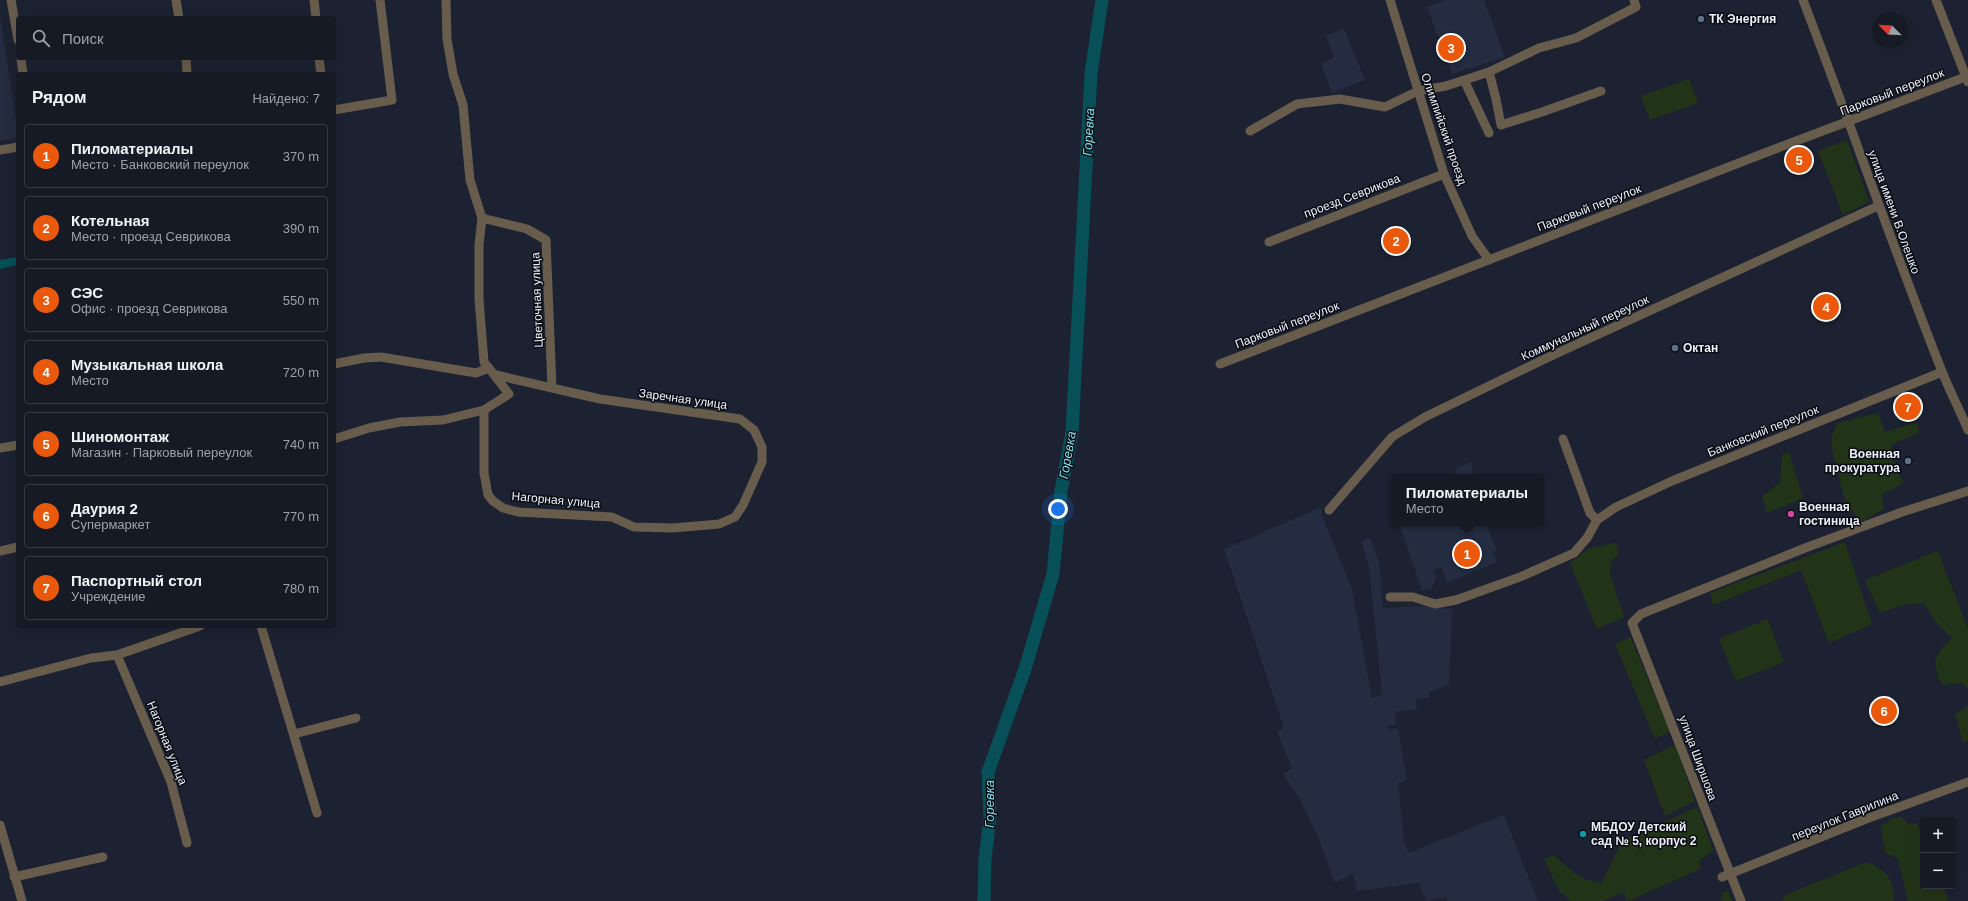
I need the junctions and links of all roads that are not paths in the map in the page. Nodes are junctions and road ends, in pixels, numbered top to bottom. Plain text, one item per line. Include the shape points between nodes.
1 (11, 0) edge
2 (176, 0) edge
3 (314, 0) edge
4 (380, 0) edge
5 (446, 0) edge
6 (1390, 0) edge
7 (1634, 0) edge
8 (1803, 0) edge
9 (1936, 0) edge
10 (179, 16) edge
11 (316, 16) edge
12 (16, 29) edge
13 (21, 60) edge
14 (186, 60) edge
15 (319, 60) edge
16 (23, 72) edge
17 (187, 72) edge
18 (321, 72) edge
19 (1489, 72) junction
20 (1967, 78) edge
21 (1464, 80) junction
22 (1418, 91) junction
23 (1600, 91) dead end
24 (336, 110) edge
25 (1849, 122) junction
26 (1250, 131) dead end
27 (1489, 133) dead end
28 (16, 147) edge
29 (0, 150) edge
30 (1444, 174) junction
31 (1878, 206) junction
32 (482, 218) junction
33 (1269, 242) dead end
34 (1489, 260) junction
35 (336, 364) edge
36 (1220, 364) dead end
37 (492, 372) junction
38 (1942, 372) junction
39 (552, 388) junction
40 (1964, 407) edge
41 (484, 410) junction
42 (1968, 430) edge
43 (336, 438) edge
44 (1563, 439) dead end
45 (16, 445) edge
46 (0, 448) edge
47 (1968, 491) edge
48 (1329, 510) dead end
49 (1597, 520) junction
50 (719, 524) joint
51 (16, 547) edge
52 (0, 551) edge
53 (1390, 597) dead end
54 (194, 628) edge
55 (262, 628) edge
56 (117, 655) junction
57 (0, 682) edge
58 (356, 718) dead end
59 (294, 734) junction
60 (1968, 782) edge
61 (316, 813) dead end
62 (0, 825) edge
63 (187, 843) dead end
64 (103, 857) dead end
65 (1727, 875) junction
66 (14, 877) junction
67 (22, 901) edge
68 (1741, 901) edge

1 - 12 street
2 - 10 street
3 - 11 street
4 - 24 street via 392,100
5 - 32 street via 447,39 453,74 463,105 470,180
6 - 22 street, Олимпийский проезд
7 - 19 street via 1636,7 1576,38 1539,48
8 - 25 street, улица имени В.Олешко
9 - 20 street
13 - 16 street
14 - 17 street
15 - 18 street
19 - 21 street
19 - 23 street via 1501,125
20 - 25 street, Парковый переулок
21 - 22 street
21 - 27 street
22 - 26 street via 1385,107 1340,99 1297,104
22 - 30 street, Олимпийский проезд
25 - 31 street, улица имени В.Олешко
25 - 34 street, Парковый переулок
28 - 29 street
30 - 33 street, проезд Севрикова
30 - 34 street, Олимпийский проезд via 1472,236
31 - 38 street, улица имени В.Олешко
31 - 48 street, Коммунальный переулок via 1550,356 1425,417 1392,437
32 - 37 street via 479,299 484,362
32 - 39 street, Цветочная улица via 527,229 546,240
34 - 36 street, Парковый переулок
35 - 37 street via 381,357 476,373
37 - 39 street, Заречная улица
37 - 41 street via 509,394
38 - 40 street, улица имени В.Олешко
38 - 49 street, Банковский переулок via 1672,481 1616,507
39 - 50 street, Заречная улица via 600,399 740,419 754,430 762,447 762,462 735,517
40 - 42 street, улица имени В.Олешко
41 - 43 street via 455,418 400,422
41 - 50 street, Нагорная улица via 484,473 488,495 503,508 518,512 612,517 634,527 673,528
44 - 49 street via 1590,513
45 - 46 street
47 - 65 street, улица Ширшова via 1902,512 1732,577 1641,614 1632,623 1683,750
49 - 53 street, Банковский переулок via 1587,538 1574,553 1520,577 1456,600 1435,604 1413,597
51 - 52 street
54 - 56 street
55 - 59 street
56 - 57 street via 91,658
56 - 63 street, Нагорная улица via 171,782
58 - 59 street
59 - 61 street
60 - 65 street, переулок Гаврилина
62 - 66 street
64 - 66 street
65 - 68 street, улица Ширшова
66 - 67 street

